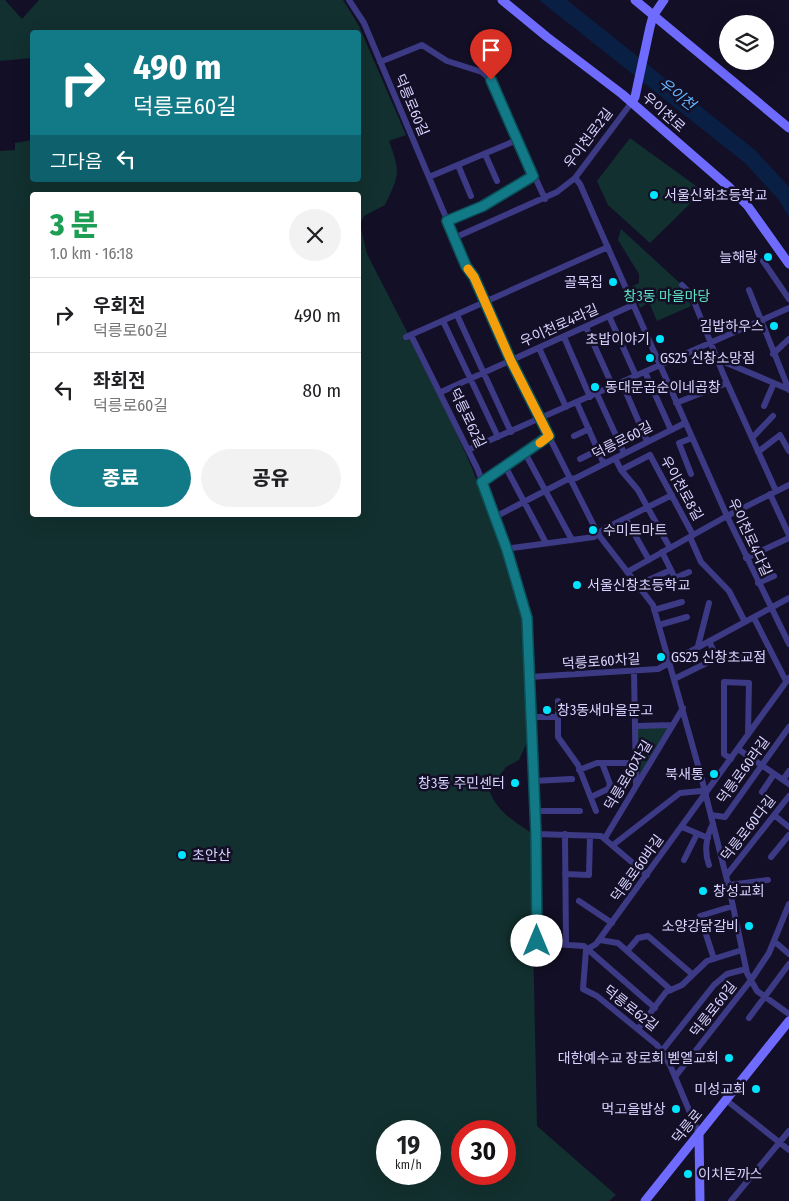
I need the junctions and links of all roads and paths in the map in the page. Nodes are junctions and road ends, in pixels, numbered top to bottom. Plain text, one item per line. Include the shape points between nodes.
1 (350, 0) edge
2 (502, 0) edge
3 (635, 0) edge
4 (664, 0) edge
5 (653, 16) junction
6 (380, 62) junction
7 (632, 102) junction
8 (789, 128) edge
9 (518, 140) junction
10 (485, 154) junction
11 (458, 165) junction
12 (533, 176) junction
13 (429, 177) junction
14 (575, 178) junction
15 (497, 181) dead end
16 (471, 196) dead end
17 (545, 199) junction
18 (447, 221) junction
19 (454, 238) junction
20 (608, 247) junction
21 (763, 261) dead end
22 (789, 264) edge
23 (682, 285) dead end
24 (749, 290) dead end
25 (789, 299) edge
26 (485, 303) junction
27 (633, 305) junction
28 (789, 308) edge
29 (457, 315) junction
30 (609, 316) junction
31 (762, 320) junction
32 (443, 321) junction
33 (586, 327) junction
34 (564, 337) junction
35 (789, 338) edge
36 (710, 343) junction
37 (539, 348) junction
38 (773, 354) junction
39 (717, 359) junction
40 (511, 361) junction
41 (660, 366) junction
42 (645, 372) junction
43 (484, 373) junction
44 (636, 376) junction
45 (471, 379) junction
46 (622, 383) junction
47 (727, 383) junction
48 (774, 383) junction
49 (613, 387) junction
50 (789, 390) edge
51 (441, 392) junction
52 (597, 394) junction
53 (590, 397) junction
54 (577, 403) junction
55 (676, 403) junction
56 (764, 406) dead end
57 (566, 407) junction
58 (773, 416) dead end
59 (540, 419) junction
60 (685, 423) junction
61 (589, 429) junction
62 (671, 430) junction
63 (511, 432) junction
64 (549, 436) junction
65 (574, 436) dead end
66 (498, 437) junction
67 (692, 438) junction
68 (752, 438) junction
69 (648, 441) junction
70 (470, 449) junction
71 (598, 450) junction
72 (789, 451) edge
73 (758, 452) junction
74 (525, 453) junction
75 (624, 453) junction
76 (615, 458) junction
77 (580, 459) dead end
78 (604, 464) junction
79 (505, 466) junction
80 (621, 470) junction
81 (691, 474) dead end
82 (571, 479) junction
83 (482, 482) junction
84 (789, 485) edge
85 (546, 490) junction
86 (773, 493) junction
87 (672, 496) junction
88 (525, 502) junction
89 (648, 508) junction
90 (726, 516) junction
91 (495, 517) junction
92 (626, 519) junction
93 (598, 534) junction
94 (692, 536) junction
95 (789, 536) edge
96 (572, 540) junction
97 (546, 543) junction
98 (670, 548) junction
99 (507, 550) junction
100 (662, 552) junction
101 (746, 558) junction
102 (648, 560) junction
103 (671, 570) junction
104 (627, 572) junction
105 (689, 572) dead end
106 (774, 576) dead end
107 (758, 583) junction
108 (637, 585) junction
109 (789, 598) edge
110 (682, 602) dead end
111 (709, 603) dead end
112 (770, 608) junction
113 (654, 610) junction
114 (687, 617) dead end
115 (754, 618) junction
116 (745, 622) junction
117 (659, 625) junction
118 (709, 640) junction
119 (789, 644) edge
120 (698, 646) junction
121 (717, 658) junction
122 (748, 658) dead end
123 (670, 661) junction
124 (634, 671) junction
125 (530, 677) junction
126 (674, 678) junction
127 (788, 680) edge
128 (558, 701) dead end
129 (682, 708) junction
130 (531, 717) junction
131 (558, 717) junction
132 (637, 726) junction
133 (672, 726) junction
134 (789, 727) edge
135 (748, 735) junction
136 (738, 749) junction
137 (731, 759) junction
138 (602, 763) junction
139 (636, 763) junction
140 (762, 765) junction
141 (580, 770) junction
142 (789, 771) edge
143 (774, 774) junction
144 (572, 780) dead end
145 (783, 780) junction
146 (533, 781) junction
147 (789, 784) edge
148 (636, 786) junction
149 (762, 792) dead end
150 (706, 794) junction
151 (789, 796) edge
152 (591, 797) junction
153 (534, 811) junction
154 (580, 811) dead end
155 (596, 811) dead end
156 (711, 815) junction
157 (774, 815) junction
158 (713, 824) junction
159 (789, 827) edge
160 (682, 828) junction
161 (536, 834) junction
162 (565, 834) junction
163 (697, 834) junction
164 (789, 835) edge
165 (590, 836) junction
166 (605, 838) junction
167 (708, 838) junction
168 (613, 845) junction
169 (771, 857) dead end
170 (684, 860) dead end
171 (709, 865) dead end
172 (565, 874) junction
173 (647, 875) junction
174 (726, 876) junction
175 (768, 880) dead end
176 (729, 884) junction
177 (579, 901) dead end
178 (789, 904) edge
179 (733, 906) junction
180 (783, 919) junction
181 (612, 924) junction
182 (789, 925) edge
183 (600, 940) junction
184 (774, 941) junction
185 (566, 945) junction
186 (586, 950) junction
187 (742, 950) junction
188 (627, 951) junction
189 (789, 954) edge
190 (714, 959) junction
191 (789, 964) edge
192 (746, 969) junction
193 (692, 974) junction
194 (751, 980) junction
195 (671, 990) junction
196 (765, 996) junction
197 (655, 1008) junction
198 (789, 1014) edge
199 (749, 1018) dead end
200 (789, 1021) edge
201 (638, 1029) junction
202 (661, 1052) junction
203 (675, 1077) junction
204 (726, 1100) junction
205 (789, 1131) edge
206 (699, 1134) junction
207 (780, 1142) junction
208 (789, 1150) edge
209 (680, 1158) junction
210 (699, 1164) junction
211 (645, 1201) edge
212 (700, 1201) edge
213 (731, 1201) edge

1 - 6 street, 덕릉로60길 via 364,23
2 - 7 street, 우이천로
3 - 5 street
4 - 5 street
5 - 7 street
5 - 8 street
6 - 9 street via 422,45 447,61 482,72 491,80
6 - 13 street, 덕릉로60길
7 - 14 street, 우이천로2길
7 - 22 street, 우이천로 via 748,205
9 - 10 street
9 - 12 street
10 - 11 street
10 - 15 street
11 - 13 street
11 - 16 street
12 - 17 street
12 - 18 street via 483,206
13 - 18 street, 덕릉로60길
14 - 17 street, 우이천로2길
14 - 20 street
17 - 19 street, 우이천로2길
18 - 19 street, 덕릉로60길
19 - 26 street, 덕릉로60길
20 - 26 street
20 - 27 street
21 - 25 street
23 - 36 street via 691,294
24 - 31 street
26 - 29 street
26 - 40 street, 덕릉로60길
27 - 30 street, 우이천로4라길
27 - 41 street
28 - 31 street
29 - 32 street
29 - 43 street
30 - 33 street, 우이천로4라길
30 - 44 street
31 - 36 street
31 - 38 street
32 - 45 street
32 - 51 street, 덕릉로62길 via 408,336
33 - 34 street, 우이천로4라길
33 - 49 street
34 - 37 street, 우이천로4라길
34 - 53 street
35 - 38 street
36 - 39 street
36 - 41 street
37 - 40 street, 우이천로4라길
37 - 57 street
38 - 50 street
39 - 47 street
39 - 48 street
40 - 43 street, 우이천로4라길
40 - 59 street, 덕릉로60길
41 - 42 street
41 - 55 street, 우이천로4다길
42 - 44 street
42 - 62 street
43 - 45 street, 우이천로4라길
43 - 63 street
44 - 46 street
45 - 51 street, 우이천로4라길
45 - 66 street
46 - 49 street
46 - 69 street
47 - 55 street
47 - 68 street
48 - 50 street
48 - 56 street
49 - 52 street
51 - 70 street, 덕릉로62길
52 - 53 street
52 - 75 street
53 - 54 street
54 - 57 street
54 - 61 street
55 - 60 street, 우이천로4다길
57 - 59 street
58 - 68 street
59 - 63 street
59 - 64 street, 덕릉로60길
60 - 62 street, 덕릉로60길
60 - 67 street, 우이천로4다길
61 - 65 street
61 - 71 street
62 - 69 street, 덕릉로60길
63 - 66 street
64 - 74 street
64 - 82 street, 덕릉로60길
66 - 70 street
67 - 81 street via 679,443
67 - 90 street, 우이천로4다길
68 - 73 street
69 - 75 street, 덕릉로60길
70 - 83 street, 덕릉로62길
71 - 77 street
71 - 78 street
72 - 73 street via 780,435
73 - 86 street
74 - 79 street
74 - 85 street
75 - 76 street, 덕릉로60길
76 - 78 street, 덕릉로60길
76 - 80 street
78 - 82 street, 덕릉로60길
79 - 83 street
79 - 88 street
80 - 87 street, 우이천로8길 via 650,455
80 - 89 street
82 - 85 street, 덕릉로60길
82 - 93 street, 덕릉로60길
83 - 91 street, 덕릉로62길
84 - 86 street, 우이천로8길
85 - 88 street, 덕릉로60길
85 - 96 street
86 - 90 street, 우이천로8길
86 - 95 street
87 - 89 street
87 - 94 street, 우이천로8길
88 - 91 street, 덕릉로60길
88 - 97 street
89 - 92 street
89 - 98 street
90 - 94 street, 우이천로8길
90 - 101 street, 우이천로4다길
91 - 99 street, 덕릉로62길
92 - 93 street
92 - 102 street
93 - 96 street
93 - 104 street, 덕릉로60길
94 - 98 street, 우이천로8길
94 - 116 street, 우이천로8길 via 701,562 729,591
95 - 101 street
96 - 97 street
97 - 99 street
98 - 100 street, 우이천로8길
99 - 125 street, 덕릉로62길 via 527,618
100 - 102 street, 우이천로8길
100 - 103 street
101 - 107 street, 우이천로4다길
102 - 104 street, 우이천로8길
103 - 105 street via 675,578
103 - 108 street
104 - 108 street, 덕릉로60길
106 - 107 street
107 - 112 street, 우이천로4다길
108 - 113 street, 덕릉로60길
109 - 112 street, 덕릉로60차길
110 - 113 street
111 - 120 street
112 - 115 street, 덕릉로60차길
112 - 119 street, 우이천로4다길
113 - 117 street, 덕릉로60길
114 - 117 street
115 - 116 street, 덕릉로60차길
115 - 127 street
116 - 118 street, 덕릉로60차길
117 - 123 street, 덕릉로60길
118 - 120 street, 덕릉로60차길
118 - 121 street
120 - 123 street, 덕릉로60차길
121 - 122 street
121 - 126 street
123 - 124 street, 덕릉로60차길 via 658,669
123 - 126 street, 덕릉로60길
124 - 125 street, 덕릉로60차길
124 - 132 street
125 - 130 street, 덕릉로62길
126 - 129 street, 덕릉로60길
127 - 135 street, 덕릉로60바길
128 - 131 street
129 - 133 street, 덕릉로60자길
129 - 150 street, 덕릉로60길
130 - 131 street
130 - 146 street, 덕릉로62길
131 - 141 street via 558,737
132 - 133 street, 덕릉로60자길
132 - 139 street
133 - 148 street, 덕릉로60자길
134 - 140 street, 덕릉로60라길
135 - 136 street, 덕릉로60바길
135 - 137 street via 748,683 724,682 724,754
136 - 137 street, 덕릉로60바길
136 - 140 street, 덕릉로60다길
137 - 150 street, 덕릉로60바길
138 - 139 street
138 - 141 street
138 - 152 street via 610,784 608,789
139 - 148 street
140 - 143 street, 덕릉로60다길
140 - 156 street, 덕릉로60라길 via 725,817
141 - 152 street
142 - 145 street, 덕릉로60다길
143 - 145 street, 덕릉로60다길
143 - 149 street, 덕릉로60다길
144 - 146 street
145 - 147 street, 덕릉로60다길
146 - 153 street, 덕릉로62길
148 - 166 street, 덕릉로60자길
150 - 156 street, 덕릉로60길
150 - 160 street, 덕릉로60바길
150 - 168 street via 701,791 680,793
151 - 157 street, 덕릉로60다길
152 - 155 street
153 - 154 street
153 - 161 street, 덕릉로62길
156 - 158 street, 덕릉로60길
157 - 159 street
157 - 174 street, 덕릉로60다길
158 - 167 street
158 - 174 street, 덕릉로60길
160 - 163 street, 덕릉로60바길
160 - 173 street, 덕릉로60바길
161 - 162 street
161 - 185 street, 덕릉로62길 via 537,943
162 - 165 street
162 - 172 street
163 - 167 street, 덕릉로60바길
163 - 170 street
164 - 169 street
165 - 166 street
165 - 172 street via 589,875
166 - 168 street
167 - 171 street via 706,857
168 - 173 street
172 - 185 street
173 - 181 street, 덕릉로60바길
174 - 176 street, 덕릉로60길
175 - 176 street
176 - 179 street, 덕릉로60길
177 - 181 street
178 - 180 street
179 - 187 street, 덕릉로60길
179 - 190 street via 700,916
180 - 182 street
180 - 184 street
181 - 183 street, 덕릉로60바길
183 - 186 street, 덕릉로60바길
183 - 188 street via 618,943
184 - 189 street
184 - 194 street
185 - 186 street, 덕릉로62길 via 584,946
186 - 197 street
186 - 201 street, 덕릉로62길 via 583,989 597,996
187 - 190 street
187 - 192 street, 덕릉로60길
188 - 193 street via 638,938 648,936
188 - 195 street
190 - 193 street
191 - 196 street
192 - 194 street, 덕릉로60길
192 - 202 street, 덕릉로60길 via 727,974 714,985
193 - 195 street via 682,985
194 - 196 street, 덕릉로60길 via 757,991
194 - 203 street, 덕릉로60길
195 - 197 street
196 - 198 street, 덕릉로60길
196 - 199 street
197 - 201 street
200 - 204 street, 덕릉로
201 - 202 street, 덕릉로62길
202 - 203 street, 덕릉로62길
203 - 206 street, 덕릉로62길
204 - 206 street, 덕릉로
204 - 207 street
205 - 207 street
206 - 209 street, 덕릉로
206 - 210 street
207 - 208 street
207 - 213 street
209 - 210 street via 692,1158
209 - 211 street, 덕릉로
210 - 212 street

